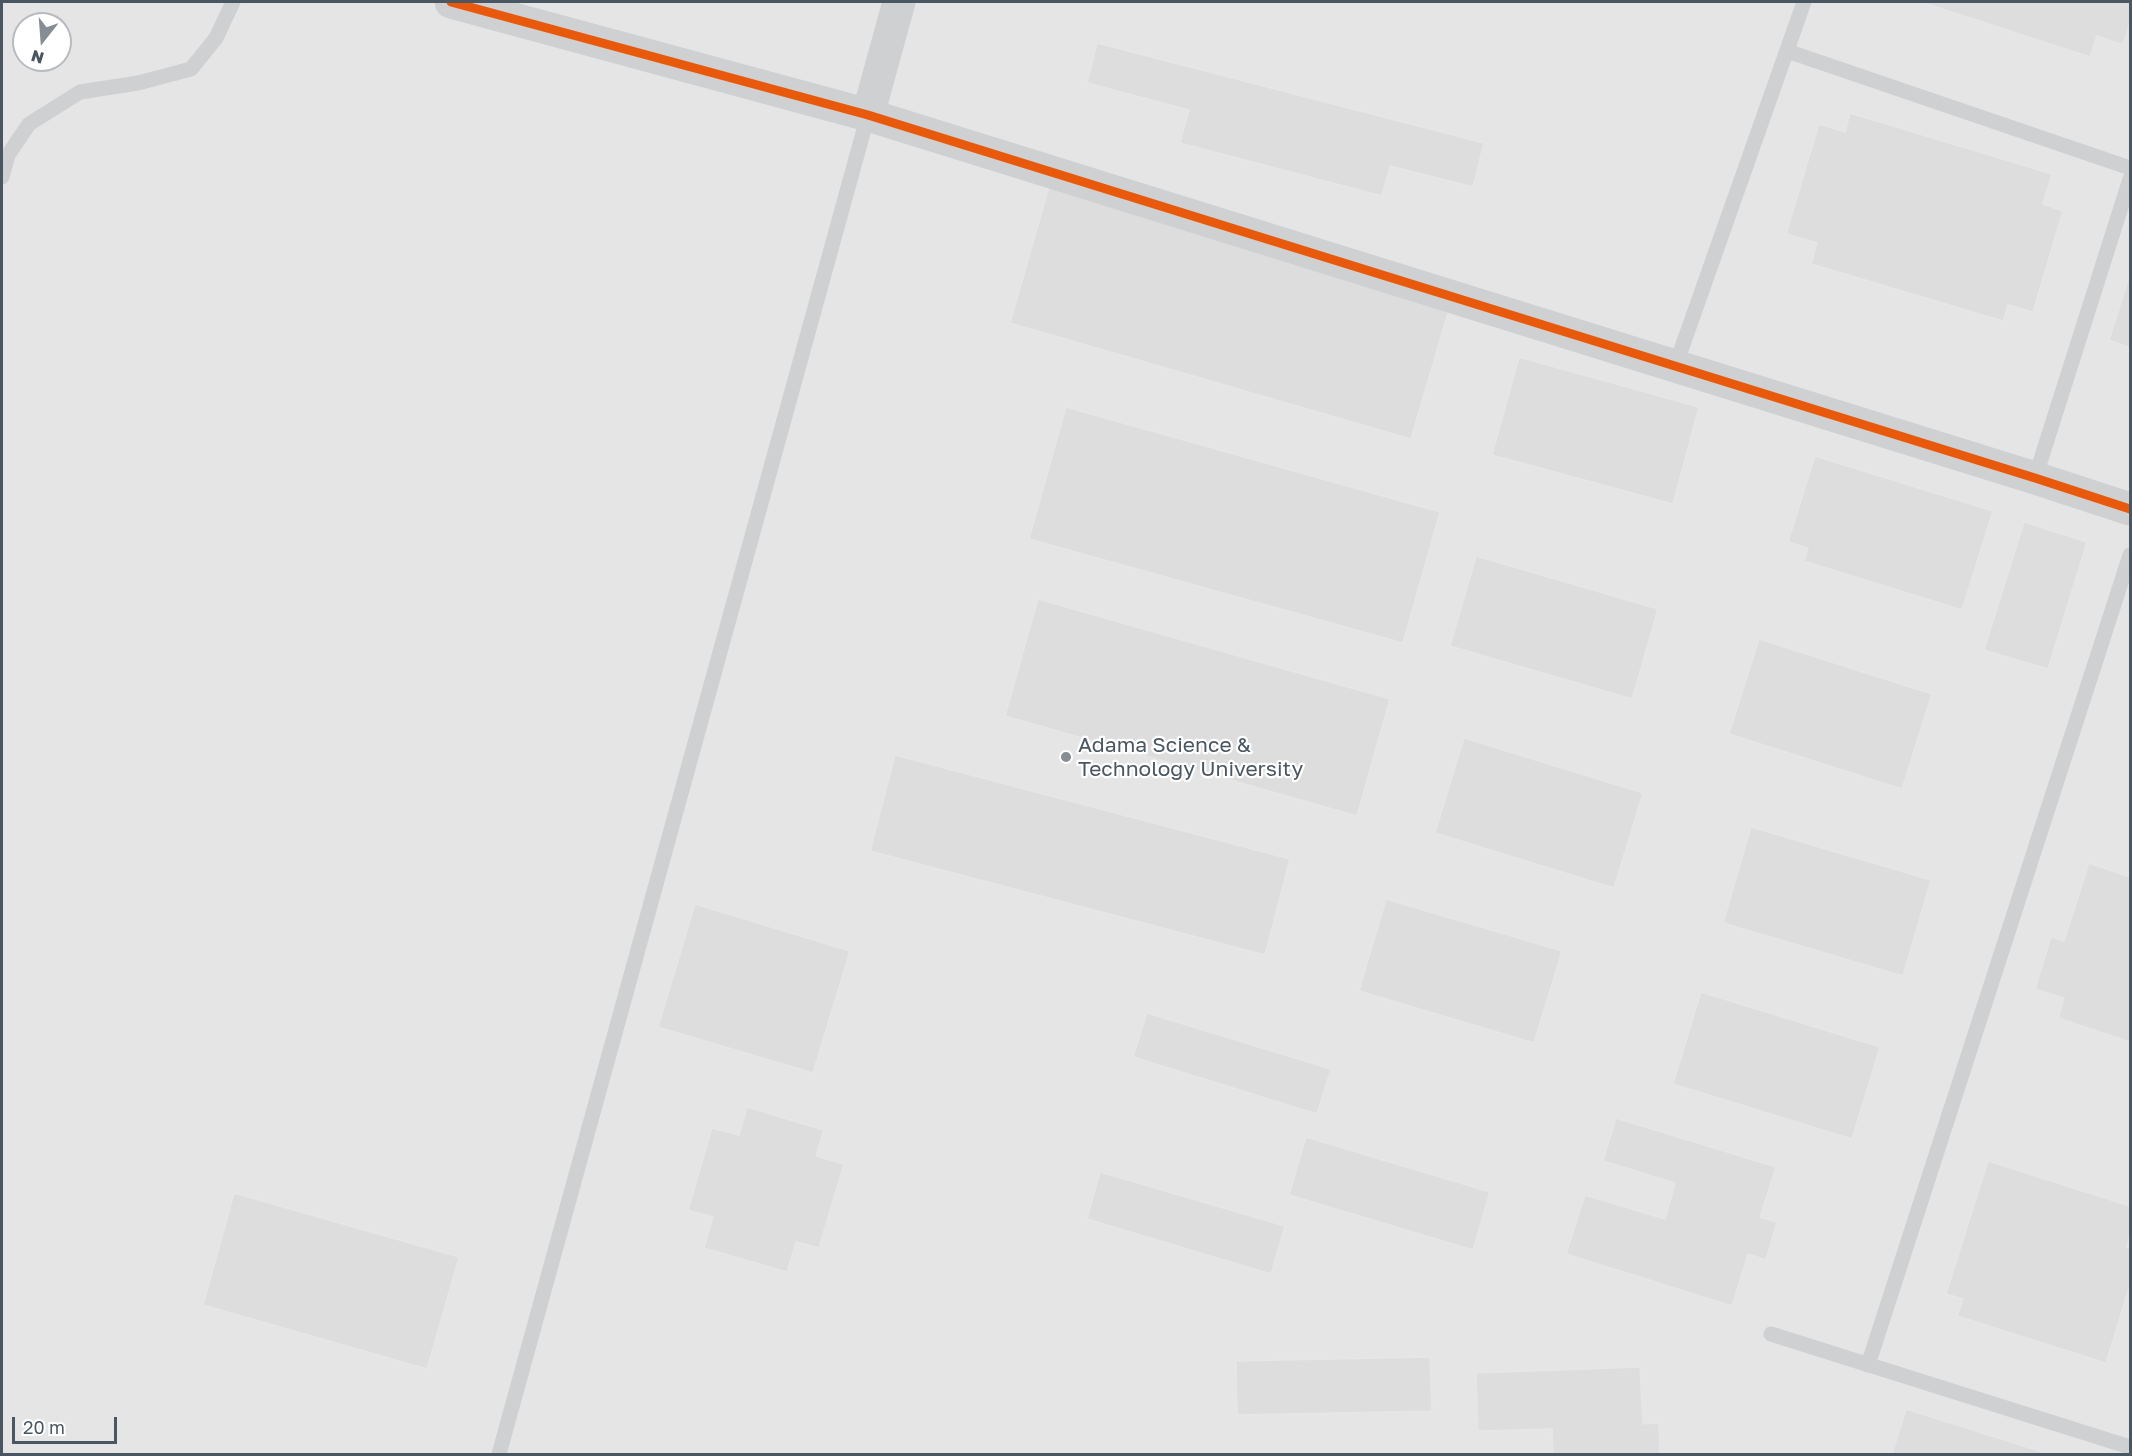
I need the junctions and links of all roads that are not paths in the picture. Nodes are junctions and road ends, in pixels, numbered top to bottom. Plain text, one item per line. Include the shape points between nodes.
1 (233, 2) edge
2 (451, 2) edge
3 (899, 2) edge
4 (1804, 2) edge
5 (1787, 51) junction
6 (868, 115) junction
7 (2130, 168) edge
8 (2, 177) edge
9 (2130, 179) edge
10 (1675, 367) junction
11 (2035, 477) junction
12 (2130, 509) edge
13 (2130, 555) edge
14 (1771, 1334) dead end
15 (1868, 1365) junction
16 (2130, 1447) edge
17 (499, 1455) edge

1 - 8 lane via 216,38 191,69 80,92 29,124 8,155
2 - 6 street
3 - 6 street
4 - 5 lane
5 - 7 lane
5 - 10 lane
6 - 10 street
6 - 17 lane
9 - 11 lane
10 - 11 street
11 - 12 street
13 - 15 lane
14 - 15 lane
15 - 16 lane

